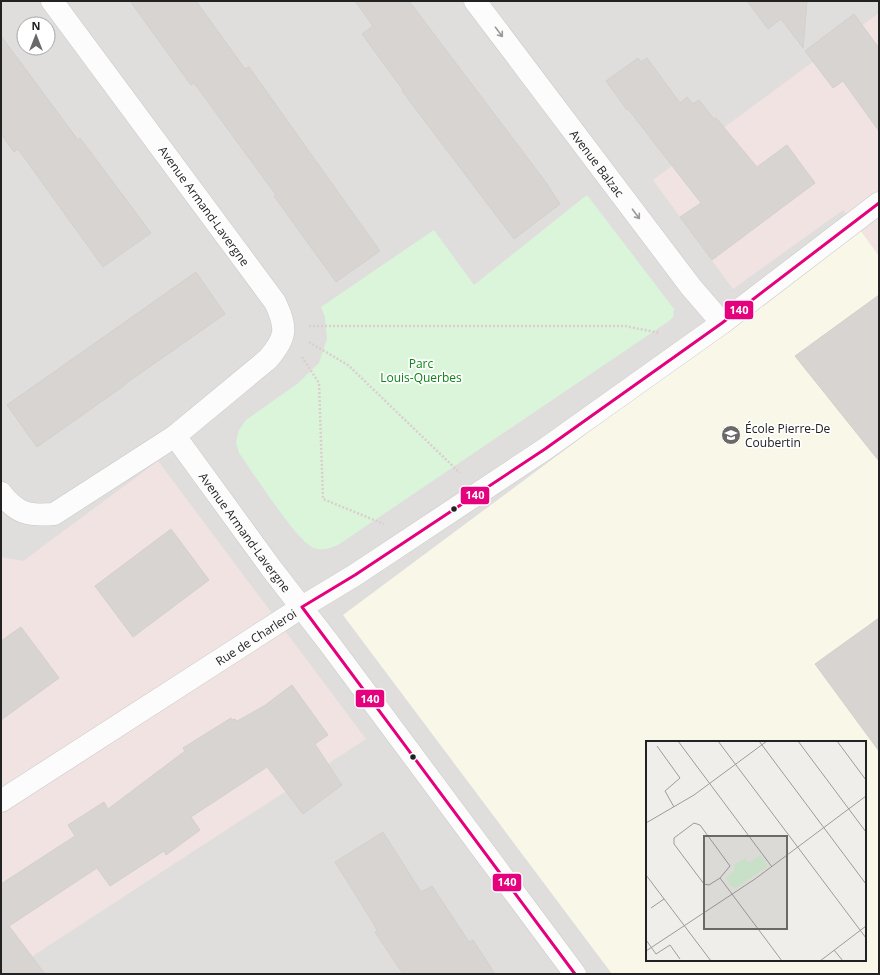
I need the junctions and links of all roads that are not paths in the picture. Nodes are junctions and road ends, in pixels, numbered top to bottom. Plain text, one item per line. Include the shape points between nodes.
1 (52, 1) edge
2 (475, 1) edge
3 (879, 203) edge
4 (722, 323) junction
5 (175, 436) junction
6 (1, 493) edge
7 (302, 606) junction
8 (1, 801) edge
9 (575, 974) edge

1 - 5 street, Avenue Armand-Lavergne via 275,302 281,316 284,331 279,345 268,359
2 -> 4 street, Avenue Balzac via 691,288
3 - 4 street, Rue de Charleroi
4 - 7 street, Rue de Charleroi via 545,449 355,575
5 - 6 street, Avenue Armand-Lavergne via 54,514 36,515 20,511
5 - 7 street, Avenue Armand-Lavergne via 271,568
7 - 8 street, Rue de Charleroi
7 - 9 street, Avenue Armand-Lavergne

